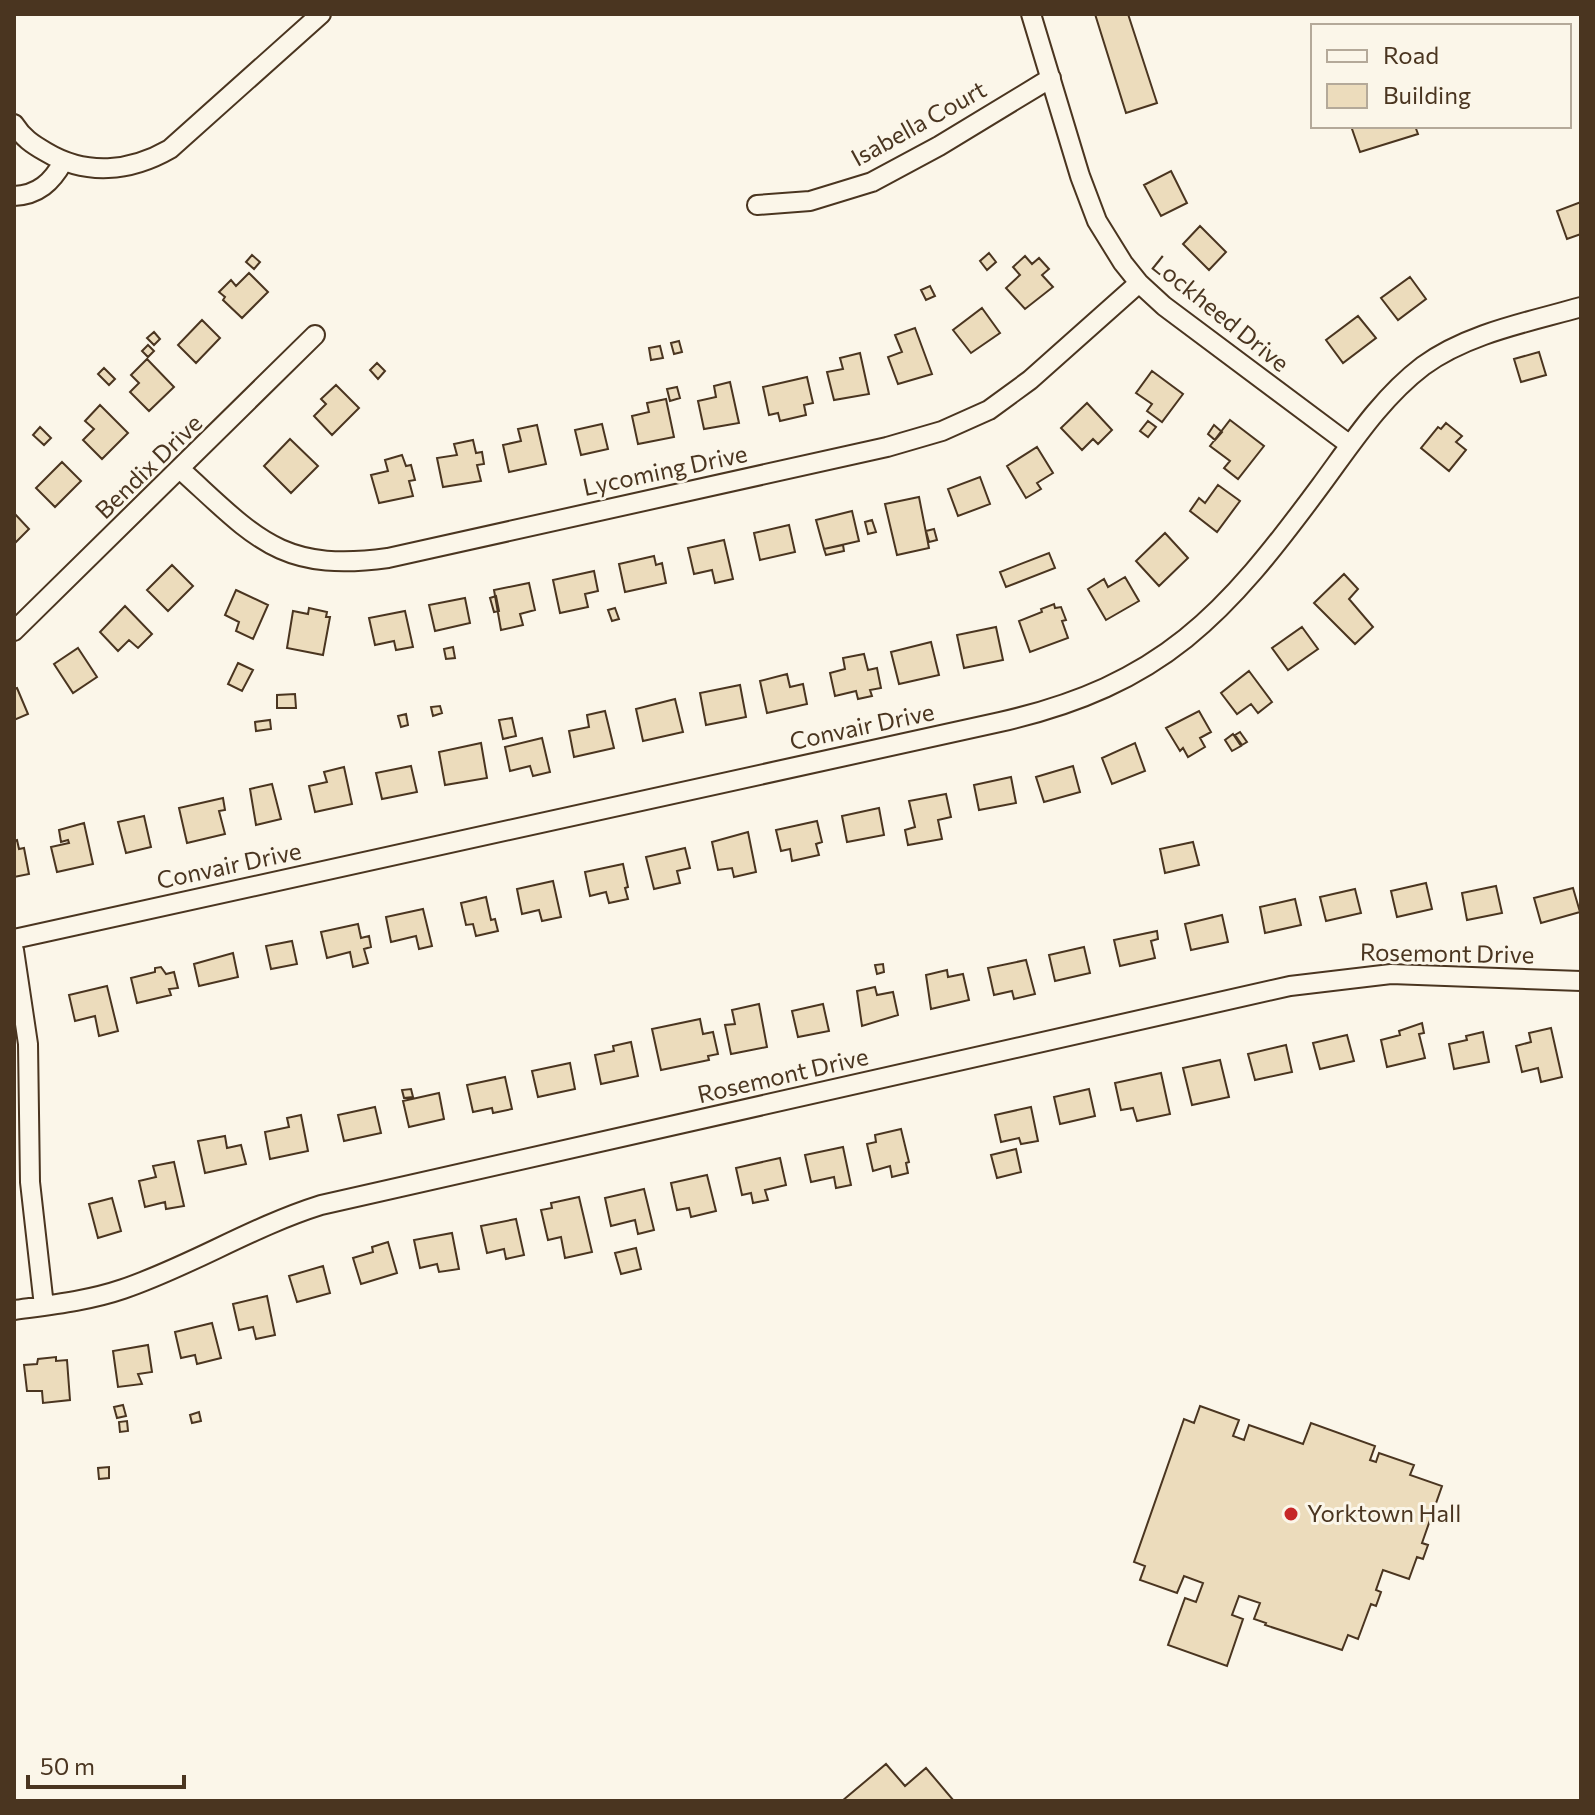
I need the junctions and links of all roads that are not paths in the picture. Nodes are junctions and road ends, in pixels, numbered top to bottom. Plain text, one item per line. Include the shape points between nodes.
1 (321, 14) edge
2 (1031, 14) edge
3 (1051, 78) junction
4 (14, 124) edge
5 (63, 162) junction
6 (14, 196) edge
7 (757, 205) dead end
8 (1139, 283) junction
9 (1581, 307) edge
10 (315, 335) dead end
11 (1350, 445) junction
12 (181, 470) junction
13 (14, 631) edge
14 (14, 939) edge
15 (14, 950) edge
16 (1581, 981) edge
17 (44, 1306) junction
18 (14, 1310) edge

1 - 5 street via 170,149 116,168
2 - 3 street, Lockheed Drive
3 - 7 street, Isabella Court via 872,182 810,201
3 - 8 street, Lockheed Drive via 1088,199 1109,242
4 - 5 street via 23,139
5 - 6 street via 44,188
8 - 11 street, Lockheed Drive
8 - 12 street, Lycoming Drive via 1010,397 942,431 388,558 339,563 289,554 246,529
9 - 11 street, Convair Drive via 1442,354 1386,400
10 - 12 street, Bendix Drive
11 - 14 street, Convair Drive via 1257,570 1200,629 1141,670 1070,703
12 - 13 street, Bendix Drive
15 - 17 street via 28,1044 30,1182
16 - 17 street, Rosemont Drive via 1391,974 1290,986 321,1205 121,1289
17 - 18 street, Rosemont Drive

